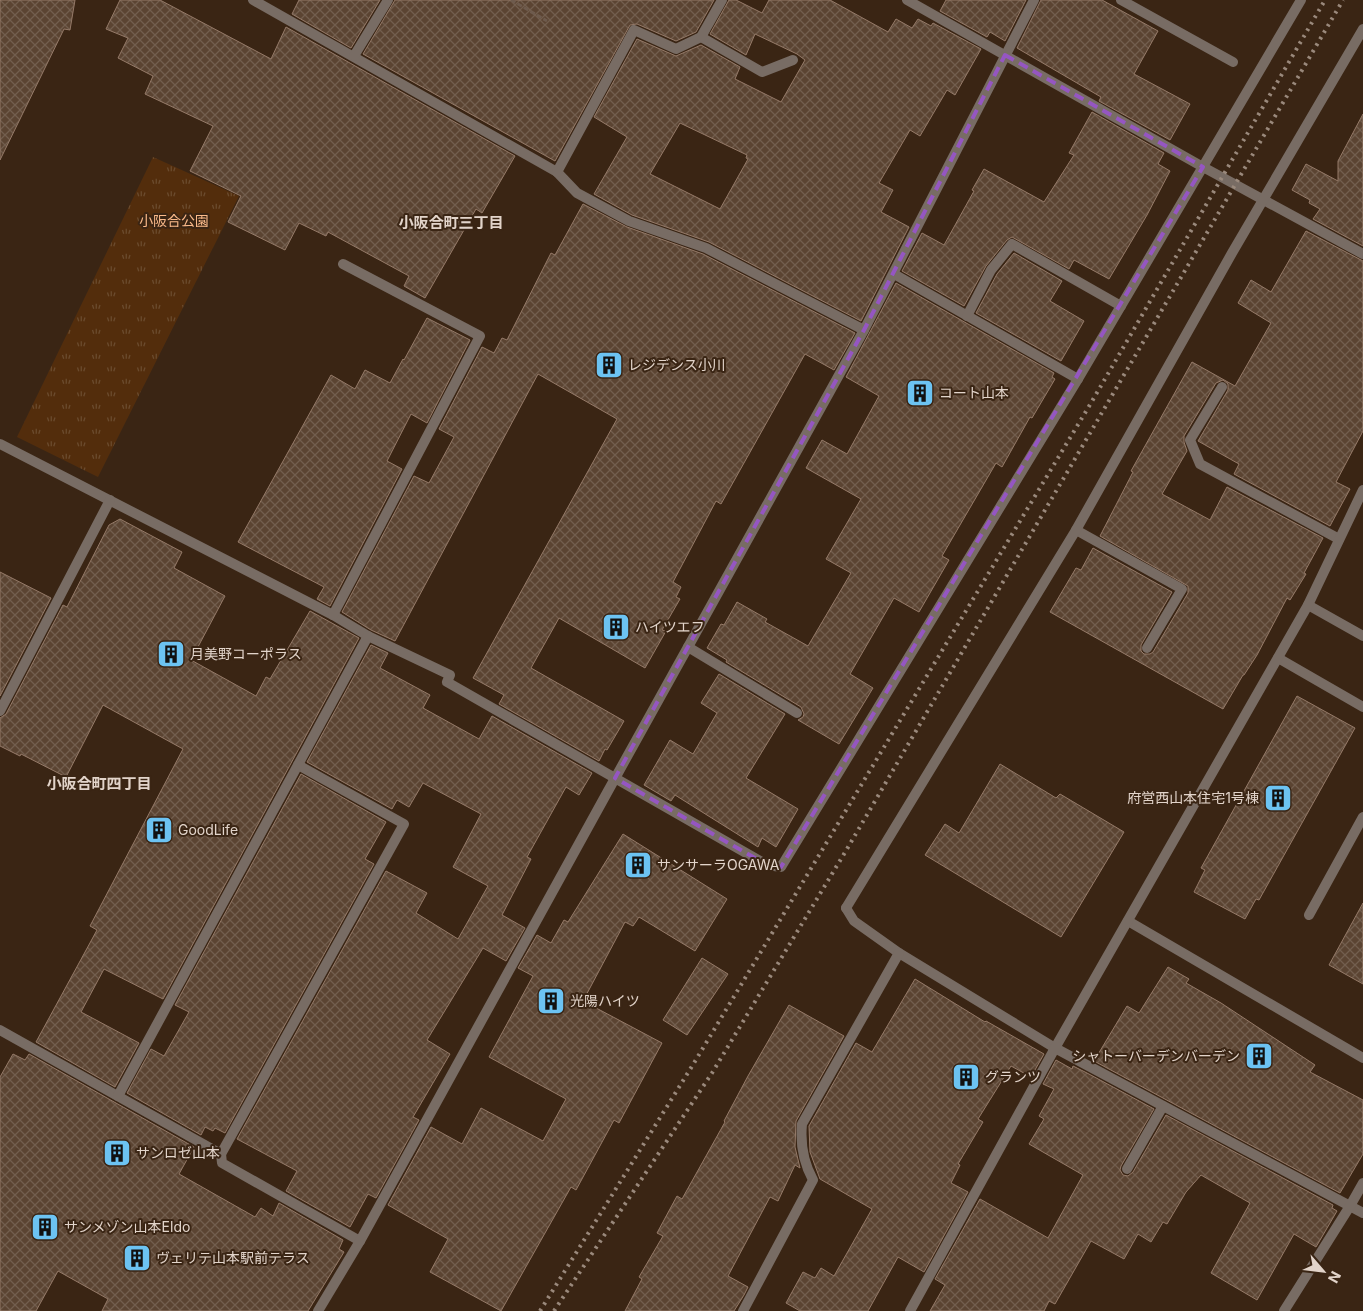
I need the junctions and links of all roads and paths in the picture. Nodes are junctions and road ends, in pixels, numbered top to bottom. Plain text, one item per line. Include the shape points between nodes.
1 (253, 0) edge
2 (388, 0) edge
3 (511, 0) edge
4 (722, 0) edge
5 (907, 0) edge
6 (1034, 0) edge
7 (1121, 0) edge
8 (1301, 0) edge
9 (547, 21) dead end
10 (1363, 29) edge
11 (701, 37) junction
12 (354, 56) junction
13 (1005, 56) junction
14 (792, 60) dead end
15 (1233, 62) dead end
16 (1203, 167) junction
17 (557, 172) junction
18 (1264, 200) junction
19 (1363, 254) edge
20 (343, 264) dead end
21 (894, 274) junction
22 (1121, 306) junction
23 (967, 316) junction
24 (864, 330) junction
25 (1078, 380) junction
26 (1222, 387) dead end
27 (0, 444) edge
28 (1363, 490) edge
29 (110, 500) junction
30 (1076, 530) junction
31 (1339, 539) junction
32 (1308, 605) junction
33 (333, 615) junction
34 (368, 636) junction
35 (1363, 636) edge
36 (688, 647) junction
37 (1147, 648) dead end
38 (1278, 658) junction
39 (1363, 707) edge
40 (0, 711) edge
41 (797, 713) dead end
42 (298, 765) junction
43 (616, 778) junction
44 (1363, 817) edge
45 (1309, 916) dead end
46 (1128, 922) junction
47 (899, 953) junction
48 (0, 1030) edge
49 (1055, 1048) junction
50 (1363, 1058) edge
51 (118, 1096) junction
52 (1163, 1106) junction
53 (221, 1154) junction
54 (1127, 1169) dead end
55 (1363, 1183) edge
56 (1350, 1206) junction
57 (1363, 1214) edge
58 (360, 1241) junction
59 (318, 1311) edge
60 (743, 1311) edge
61 (910, 1311) edge
62 (1284, 1311) edge

1 - 12 street
2 - 12 street
3 - 9 path
4 - 11 street
5 - 13 street
6 - 13 street
7 - 15 street
8 - 16 street
10 - 18 street
11 - 14 street via 762,72
11 - 17 street via 676,49 634,30
12 - 17 street
13 - 16 street
13 - 21 street
16 - 18 street
16 - 22 street
17 - 24 street via 577,193 629,221 706,248
18 - 19 street
18 - 30 street
20 - 33 street via 480,336
21 - 23 street
21 - 24 street
22 - 23 street via 1012,244 992,270
22 - 25 street
23 - 25 street
24 - 36 street
25 - 43 street via 782,867 767,865
26 - 31 street via 1190,440 1200,464
27 - 29 street
28 - 31 street
29 - 33 street
29 - 40 street
30 - 37 street via 1182,589
30 - 47 street via 846,908 854,921
31 - 32 street
32 - 35 street
32 - 38 street
33 - 34 street
34 - 42 street
34 - 43 street via 450,675 447,682
36 - 41 street
36 - 43 street
38 - 39 street
38 - 46 street
42 - 51 street
42 - 53 street via 404,824
43 - 58 street
44 - 45 street
46 - 49 street
46 - 50 street
47 - 49 street
47 - 60 street via 802,1124 804,1159 813,1180
48 - 51 street
49 - 52 street
49 - 61 street
51 - 53 street
52 - 54 street
52 - 56 street
53 - 58 street via 222,1163
55 - 56 street
56 - 57 street
56 - 62 street
58 - 59 street

